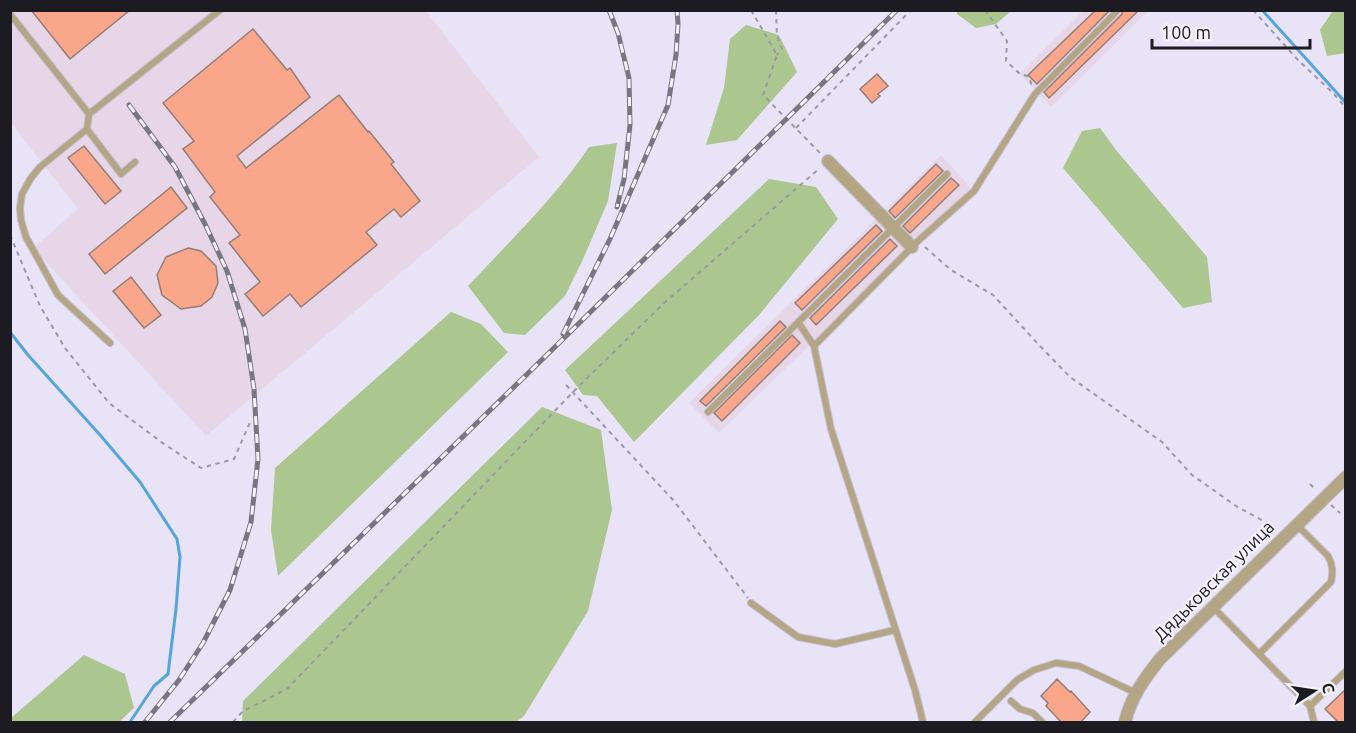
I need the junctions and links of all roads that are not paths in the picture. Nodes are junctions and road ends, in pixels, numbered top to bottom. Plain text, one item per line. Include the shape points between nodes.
1 (220, 10) edge
2 (1118, 10) edge
3 (10, 14) edge
4 (89, 114) junction
5 (87, 129) junction
6 (828, 161) road end
7 (135, 162) dead end
8 (947, 174) dead end
9 (893, 228) junction
10 (915, 244) junction
11 (798, 322) junction
12 (110, 343) dead end
13 (814, 346) junction
14 (708, 412) dead end
15 (1346, 477) edge
16 (1297, 525) junction
17 (751, 603) road end
18 (1213, 608) junction
19 (895, 630) junction
20 (1259, 654) junction
21 (1346, 671) edge
22 (1136, 693) junction
23 (1011, 701) dead end
24 (1310, 706) junction
25 (923, 723) edge
26 (975, 723) edge
27 (1042, 723) edge
28 (1125, 723) edge
29 (1314, 723) edge

1 - 4 lane
2 - 10 lane via 1035,94 974,191
3 - 4 lane
4 - 5 lane
5 - 7 lane via 121,174
5 - 12 lane via 31,178 22,194 21,220 26,237 58,295
6 - 9 street
8 - 9 lane
9 - 10 street
9 - 11 lane
10 - 13 lane
11 - 13 lane
11 - 14 lane
13 - 19 lane via 831,429
15 - 16 street, Дядьковская улица
16 - 18 street, Дядьковская улица
16 - 20 lane via 1328,556 1334,572 1331,582
17 - 19 lane via 798,637 835,644
18 - 20 lane
18 - 22 street, Дядьковская улица via 1160,659
19 - 25 lane
20 - 24 lane
21 - 24 lane
22 - 26 lane via 1079,666 1056,663 1017,680
22 - 28 street, Дядьковская улица
23 - 27 lane
24 - 29 lane

